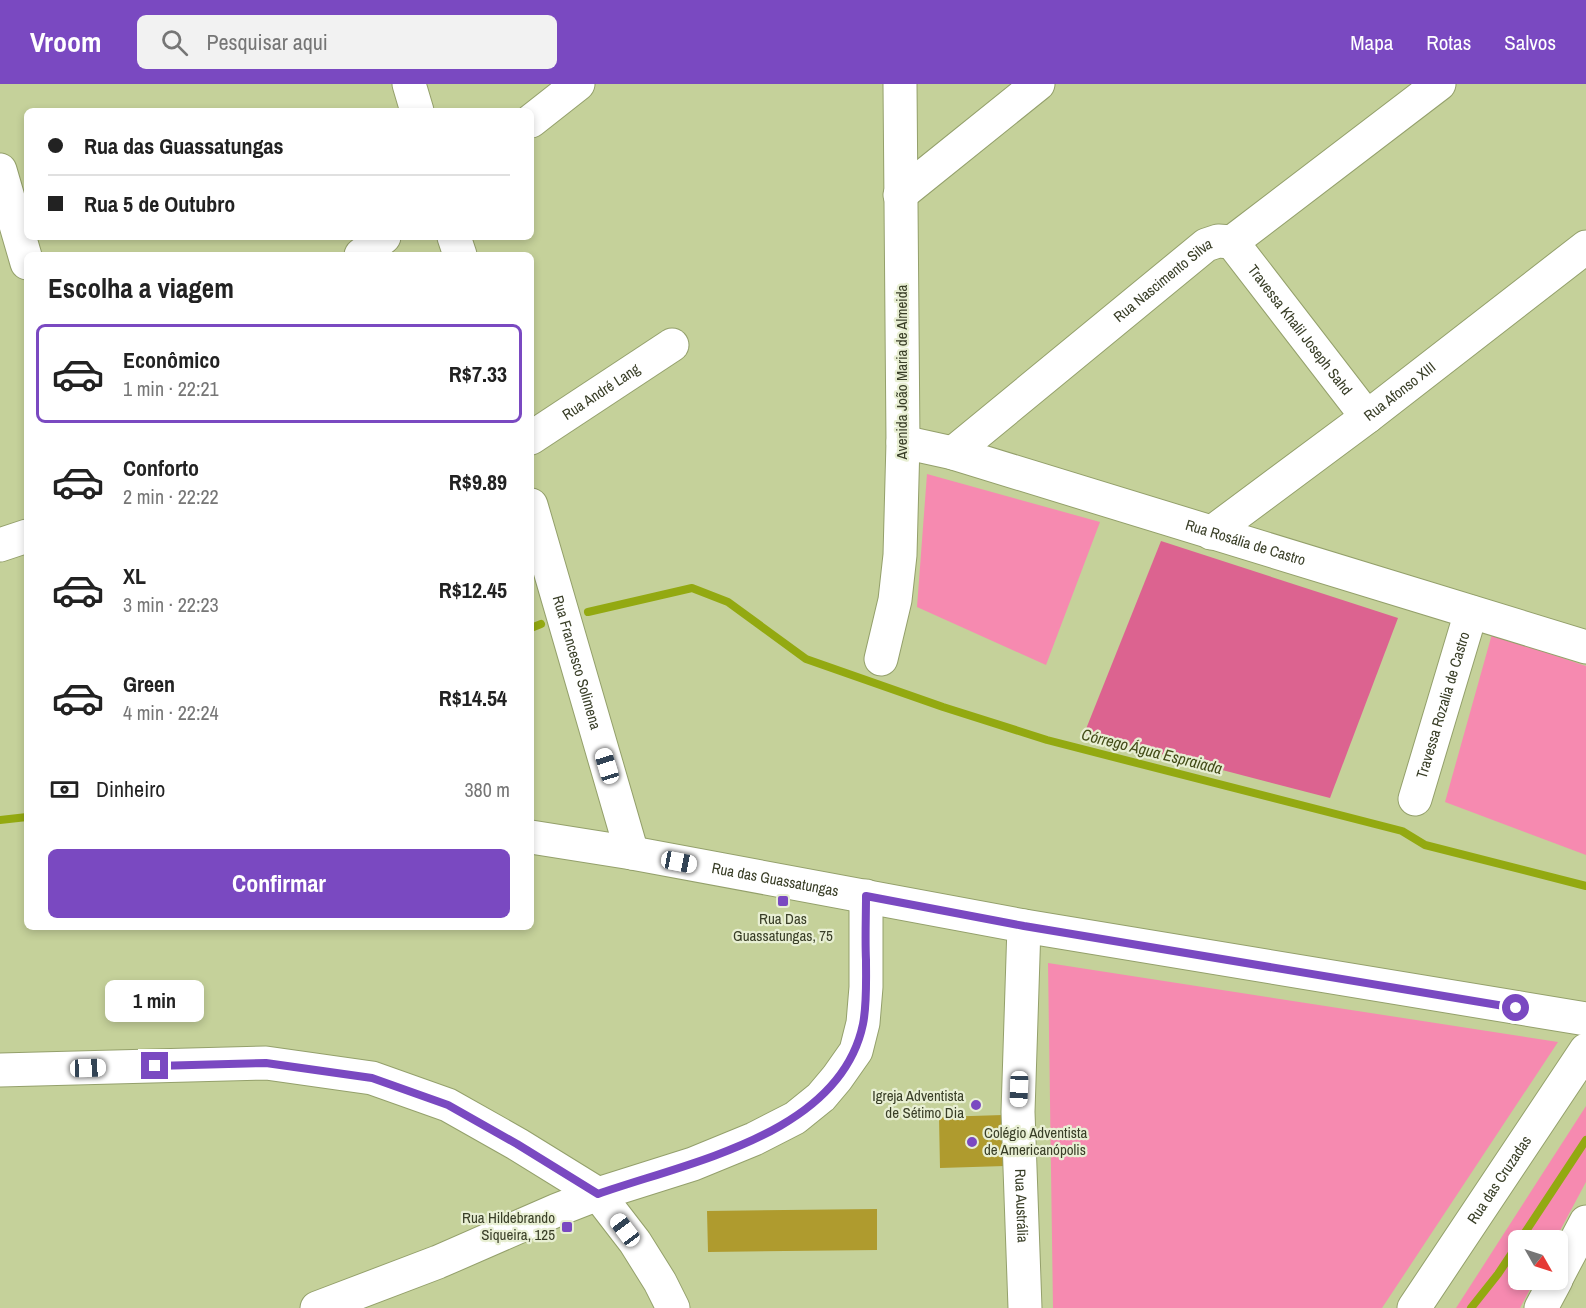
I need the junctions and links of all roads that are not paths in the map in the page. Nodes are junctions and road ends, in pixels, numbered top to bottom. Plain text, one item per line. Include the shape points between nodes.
1 (409, 84) edge
2 (578, 84) edge
3 (900, 84) edge
4 (1038, 84) edge
5 (1439, 84) edge
6 (416, 108) edge
7 (534, 119) edge
8 (0, 170) edge
9 (900, 195) junction
10 (380, 240) edge
11 (1232, 242) junction
12 (1586, 247) edge
13 (365, 252) edge
14 (24, 253) edge
15 (672, 345) dead end
16 (1367, 417) junction
17 (534, 436) edge
18 (903, 442) junction
19 (953, 453) junction
20 (534, 516) edge
21 (1211, 533) junction
22 (24, 537) edge
23 (0, 544) edge
24 (1471, 612) junction
25 (1586, 647) edge
26 (881, 659) dead end
27 (1415, 799) dead end
28 (534, 838) edge
29 (632, 854) junction
30 (866, 896) junction
31 (1024, 926) junction
32 (1586, 1019) edge
33 (1586, 1050) edge
34 (0, 1071) edge
35 (598, 1194) junction
36 (1586, 1222) edge
37 (1568, 1256) edge
38 (1550, 1290) edge
39 (317, 1308) edge
40 (673, 1308) edge
41 (1025, 1308) edge
42 (1414, 1308) edge
43 (1541, 1308) edge

1 - 6 street
2 - 7 street
3 - 9 street, Avenida João Maria de Almeida
4 - 9 street
5 - 11 street, Rua Nascimento Silva
8 - 14 street
9 - 18 street, Avenida João Maria de Almeida
10 - 13 street
11 - 16 street, Travessa Khalil Joseph Sahd
11 - 19 street, Rua Nascimento Silva via 1206,245
12 - 16 street, Rua Afonso XIII
15 - 17 street, Rua André Lang
16 - 21 street, Rua Afonso XIII
18 - 19 street, Rua Rosália de Castro
18 - 26 street, Avenida João Maria de Almeida via 900,555 895,600
19 - 21 street, Rua Rosália de Castro
20 - 29 street, Rua Francesco Solimena
21 - 24 street, Rua Rosália de Castro
22 - 23 street
24 - 25 street, Rua Rosália de Castro
24 - 27 street, Travessa Rozalia de Castro
28 - 29 street, Rua das Guassatungas
29 - 30 street, Rua das Guassatungas
30 - 31 street, Rua das Guassatungas
30 - 35 street via 863,1023 856,1051 821,1097 795,1118 754,1139 693,1164
31 - 32 street, Rua das Guassatungas
31 - 41 street, Rua Austrália via 1018,1112
33 - 42 street, Rua das Cruzadas
34 - 35 street via 266,1063 372,1078 448,1105
35 - 39 street
35 - 40 street via 634,1242
36 - 37 street
38 - 43 street

